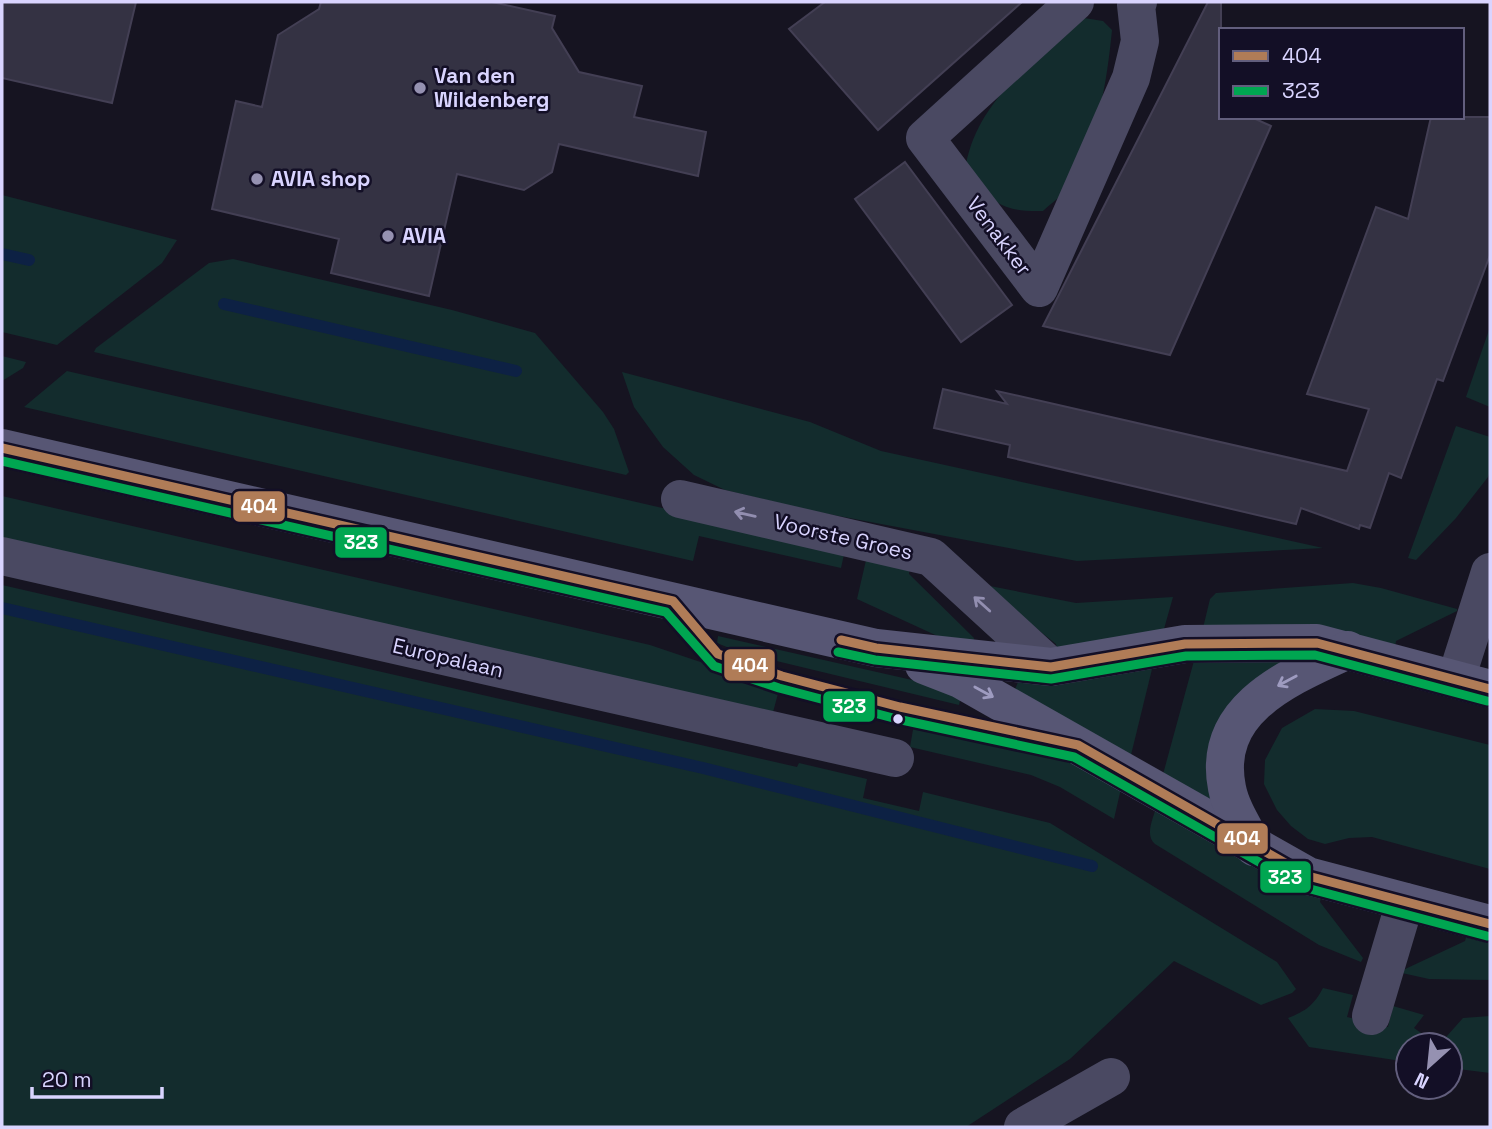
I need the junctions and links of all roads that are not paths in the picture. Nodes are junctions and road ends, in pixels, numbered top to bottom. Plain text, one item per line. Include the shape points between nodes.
1 (1075, 2) edge
2 (1133, 3) edge
3 (2, 448) edge
4 (680, 499) dead end
5 (2, 556) edge
6 (1490, 572) edge
7 (876, 648) junction
8 (1348, 650) junction
9 (1051, 667) junction
10 (1473, 684) edge
11 (895, 758) dead end
12 (1254, 846) junction
13 (1405, 902) junction
14 (1490, 924) edge
15 (1371, 1016) dead end
16 (1111, 1077) dead end
17 (1023, 1127) edge

1 - 2 street, Venakker via 925,138 1039,288 1131,78 1140,41
3 - 7 main road
9 -> 4 street, Voorste Groes via 931,557
5 - 11 street, Europalaan
6 - 10 street
7 - 9 main road
7 -> 12 main road via 960,679
8 - 9 main road via 1317,643 1185,644
8 - 10 main road
8 -> 12 main road via 1273,688 1236,724 1226,754 1227,789
12 - 13 main road via 1308,876
13 - 14 main road
13 - 15 street
16 - 17 street

